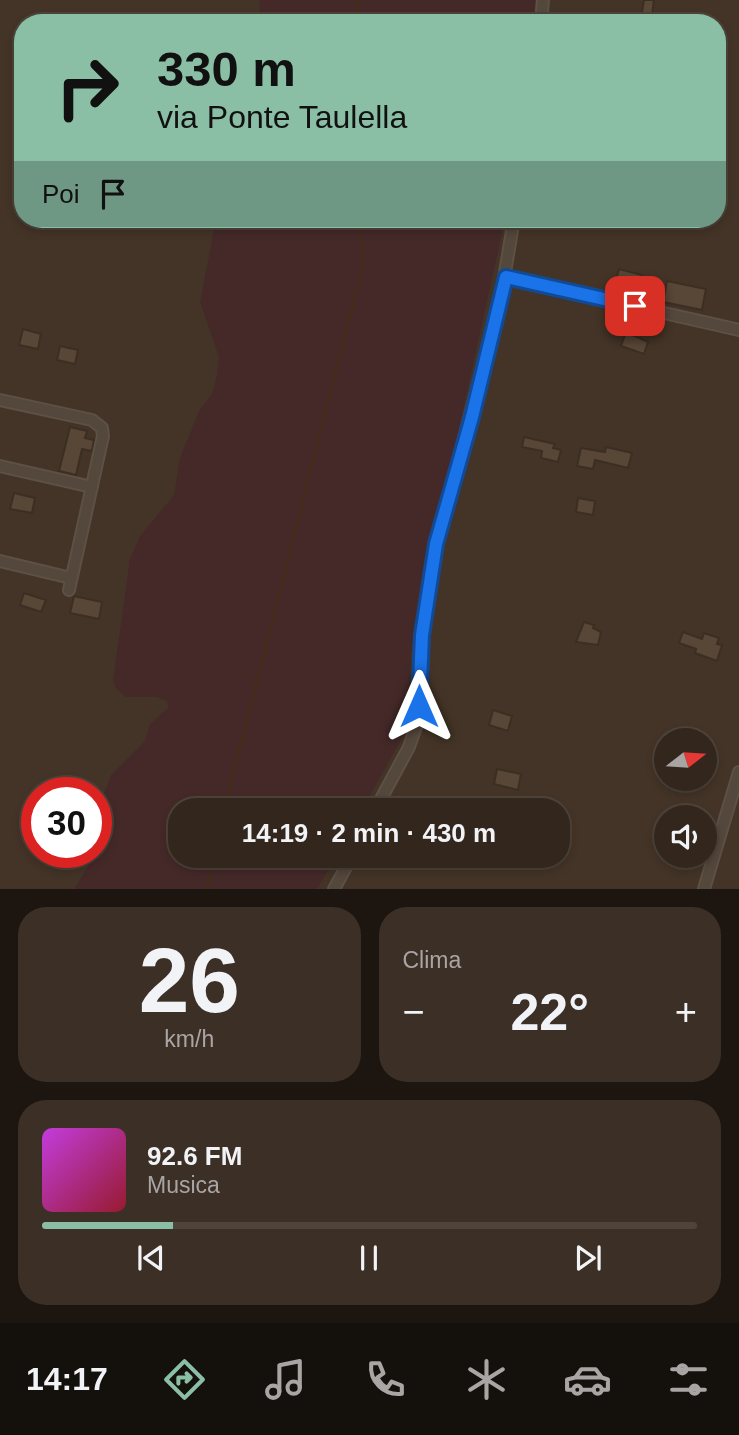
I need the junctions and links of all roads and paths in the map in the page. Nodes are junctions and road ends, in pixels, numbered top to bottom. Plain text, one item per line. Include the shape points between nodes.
1 (513, 228) edge
2 (506, 277) junction
3 (739, 330) edge
4 (0, 400) edge
5 (0, 466) edge
6 (92, 487) junction
7 (0, 561) edge
8 (71, 578) junction
9 (69, 590) dead end
10 (739, 772) edge
11 (381, 798) edge
12 (345, 868) edge
13 (334, 889) edge
14 (704, 889) edge

1 - 2 street
2 - 3 street
2 - 11 street via 436,544 422,635 418,724
4 - 6 street via 92,420 102,428
5 - 6 street
6 - 8 street
7 - 8 street
8 - 9 street
10 - 14 street
12 - 13 street

